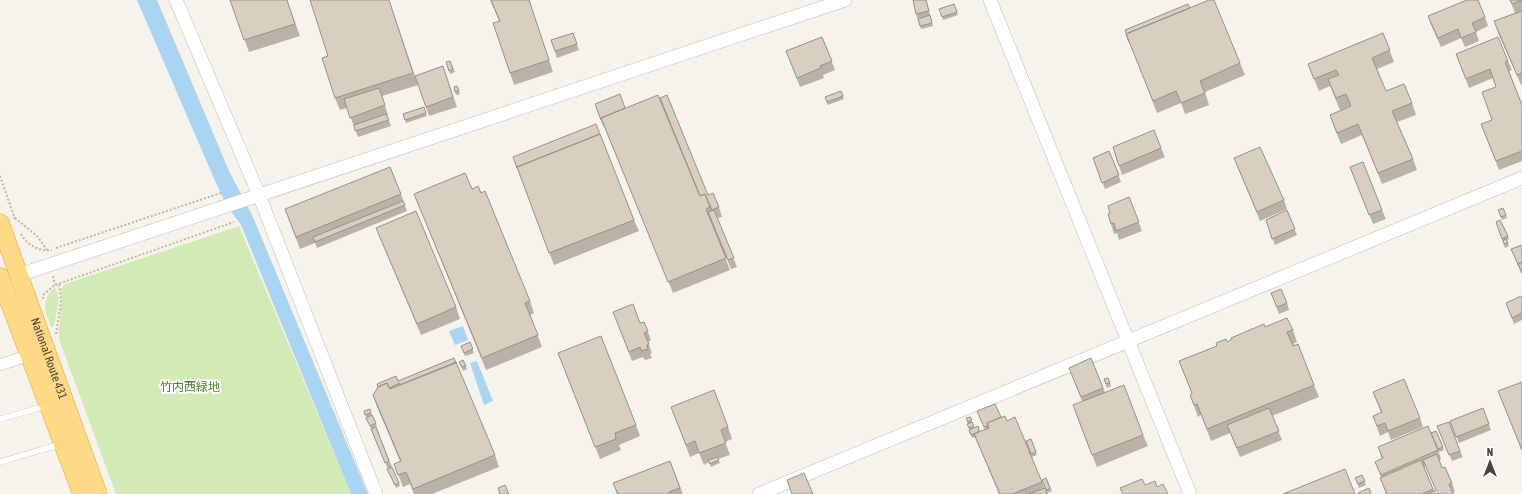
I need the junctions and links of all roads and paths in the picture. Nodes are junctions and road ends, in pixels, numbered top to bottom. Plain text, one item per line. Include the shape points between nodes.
1 (176, 0) edge
2 (845, 0) edge
3 (990, 0) edge
4 (0, 176) edge
5 (1522, 178) edge
6 (221, 193) dead end
7 (260, 195) junction
8 (11, 222) edge
9 (234, 222) dead end
10 (20, 230) dead end
11 (47, 250) junction
12 (19, 275) junction
13 (0, 278) edge
14 (59, 283) junction
15 (55, 285) dead end
16 (55, 336) dead end
17 (1127, 341) junction
18 (29, 355) junction
19 (0, 365) edge
20 (49, 405) junction
21 (0, 419) edge
22 (63, 443) junction
23 (0, 462) edge
24 (82, 494) edge
25 (98, 494) edge
26 (376, 494) edge
27 (759, 494) edge
28 (1190, 494) edge

1 - 7 street
2 - 7 street
3 - 17 street
4 - 8 path
5 - 17 street
6 - 11 path
7 - 12 street
7 - 26 street
8 - 11 path via 37,236
8 - 12 highway, National Route 431
9 - 14 path
10 - 11 path via 31,246
12 - 25 highway, National Route 431
13 - 18 highway, National Route 431
14 - 15 path
14 - 16 path via 61,301
17 - 27 street
17 - 28 street
18 - 19 street
18 - 20 highway, National Route 431
20 - 21 lane
20 - 22 highway, National Route 431
22 - 23 lane
22 - 24 highway, National Route 431

